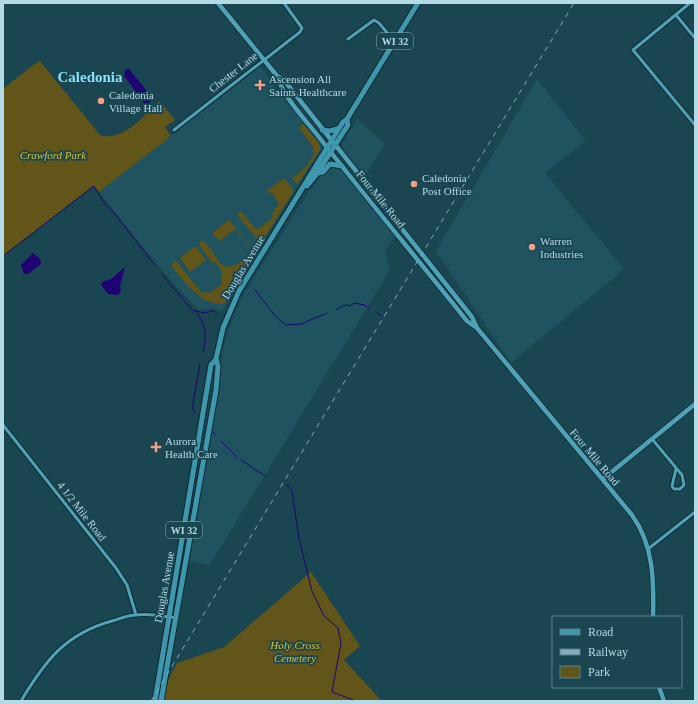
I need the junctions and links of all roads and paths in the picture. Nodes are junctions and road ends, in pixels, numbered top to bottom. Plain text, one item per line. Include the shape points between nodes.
1 (218, 3) edge
2 (284, 3) edge
3 (418, 3) edge
4 (690, 3) edge
5 (676, 15) junction
6 (695, 38) edge
7 (348, 39) dead end
8 (394, 41) junction
9 (264, 59) junction
10 (277, 76) junction
11 (348, 119) junction
12 (695, 125) edge
13 (339, 128) junction
14 (174, 130) dead end
15 (322, 130) junction
16 (331, 141) junction
17 (335, 146) junction
18 (327, 147) junction
19 (331, 152) junction
20 (342, 166) junction
21 (318, 173) junction
22 (302, 191) junction
23 (477, 328) junction
24 (216, 360) junction
25 (695, 404) edge
26 (3, 424) edge
27 (652, 439) junction
28 (676, 469) junction
29 (603, 479) junction
30 (695, 512) edge
31 (648, 549) junction
32 (136, 614) junction
33 (653, 616) edge
34 (168, 617) junction
35 (175, 618) junction
36 (659, 688) edge
37 (21, 701) edge
38 (155, 701) edge
39 (162, 701) edge
40 (664, 701) edge

1 - 9 street, Four Mile Road
2 - 9 street, Chester Lane via 302,28
3 - 8 main road, Douglas Avenue / WI 32
4 - 5 street
5 - 6 street
5 - 12 street via 633,50
7 - 8 street via 374,20 379,22
8 - 11 main road, Douglas Avenue / WI 32
9 - 10 street, Four Mile Road
9 - 14 street, Chester Lane
10 - 15 street, Four Mile Road via 284,80
10 - 18 street, Four Mile Road via 296,107
11 - 13 main road, Douglas Avenue / WI 32
11 - 17 main road, Douglas Avenue / WI 32 via 348,125
13 - 15 main road
13 - 16 main road, Douglas Avenue / WI 32
15 - 16 street, Four Mile Road
16 - 17 street, Four Mile Road
16 - 18 main road, Douglas Avenue / WI 32
17 - 19 main road, Douglas Avenue / WI 32
17 - 23 street, Four Mile Road via 472,317
18 - 19 street, Four Mile Road
18 - 22 main road, Douglas Avenue / WI 32
19 - 20 street, Four Mile Road
19 - 21 main road, Douglas Avenue / WI 32
20 - 21 main road via 330,164 323,172
20 - 23 street, Four Mile Road via 467,321
21 - 22 main road, Douglas Avenue / WI 32
22 - 24 main road, Douglas Avenue / WI 32 via 233,303 223,328
23 - 29 street, Four Mile Road
24 - 34 main road, Douglas Avenue / WI 32 via 211,365
24 - 35 main road, Douglas Avenue / WI 32 via 216,390
25 - 27 street
26 - 32 street, 4 1/2 Mile Road via 116,568 127,585
27 - 28 street
27 - 29 street
28 - 28 street via 672,486 674,489 680,489 685,481
29 - 31 street, Four Mile Road via 636,521
30 - 31 street
31 - 33 street, Four Mile Road via 653,577
32 - 34 street
32 - 37 street via 94,627 67,642 46,663
34 - 35 street
34 - 38 main road, Douglas Avenue / WI 32
35 - 39 main road, Douglas Avenue / WI 32
36 - 40 street

